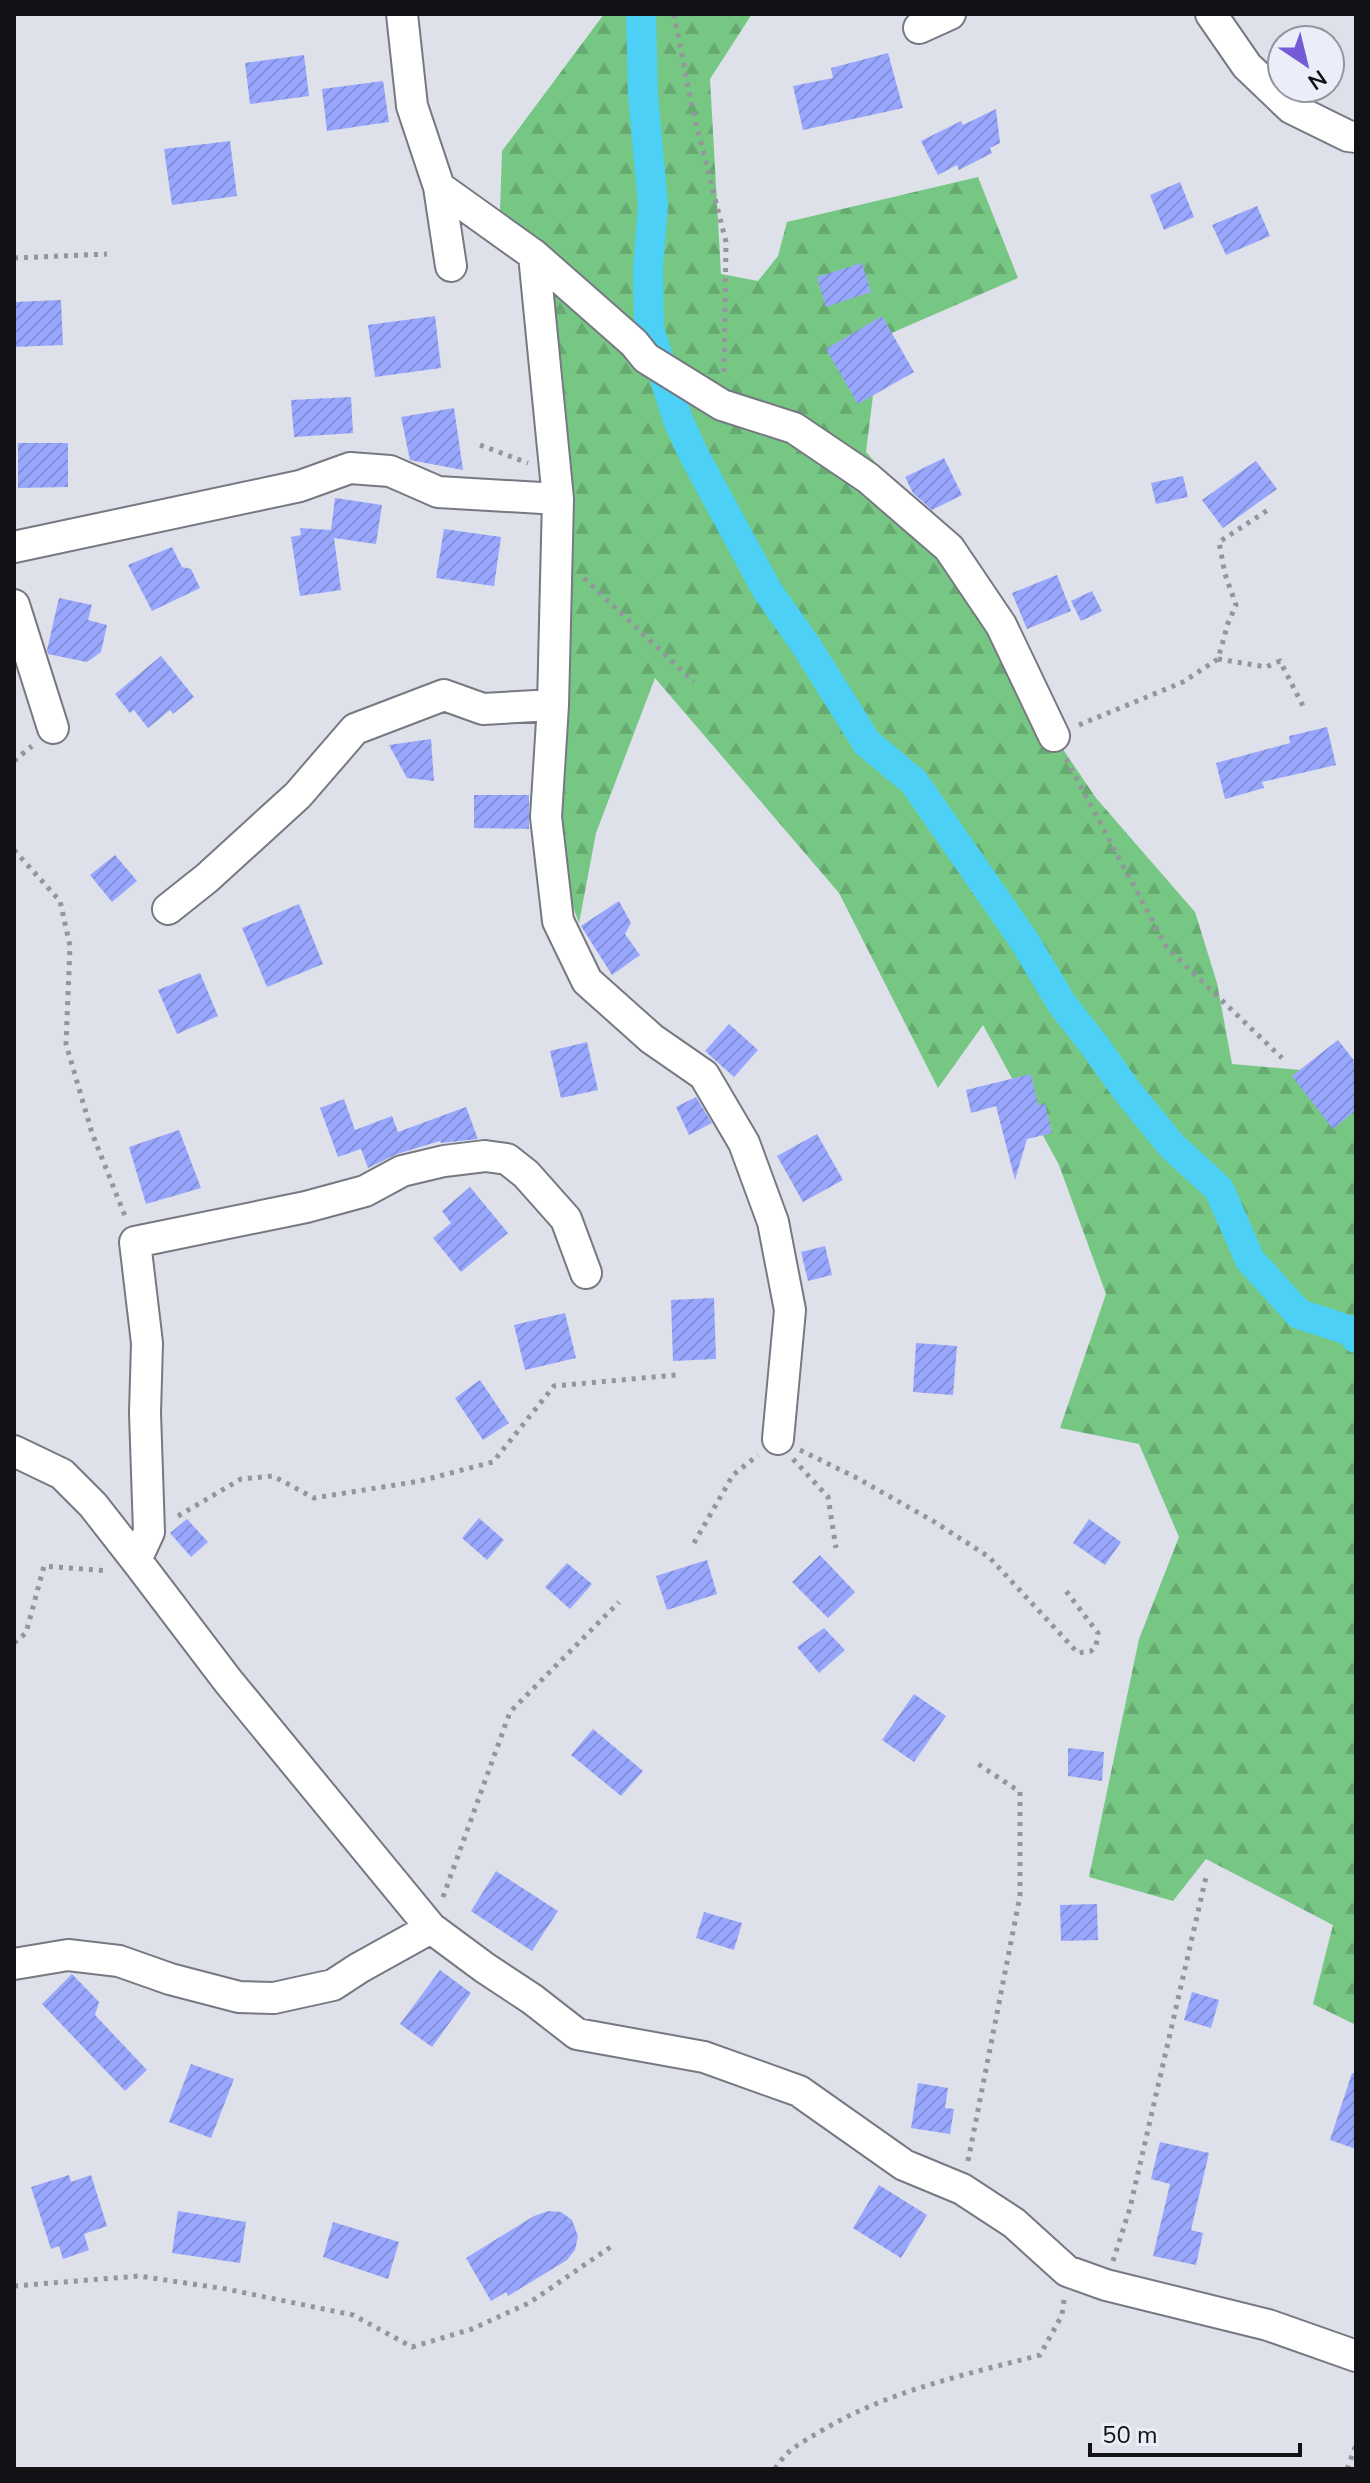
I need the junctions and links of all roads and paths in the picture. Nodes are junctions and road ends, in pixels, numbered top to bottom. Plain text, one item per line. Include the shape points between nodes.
1 (402, 14) edge
2 (674, 14) edge
3 (950, 14) edge
4 (1211, 14) edge
5 (919, 28) dead end
6 (1356, 137) edge
7 (439, 187) junction
8 (107, 254) dead end
9 (534, 255) junction
10 (14, 258) edge
11 (451, 266) dead end
12 (722, 405) junction
13 (480, 445) dead end
14 (557, 486) junction
15 (1271, 508) dead end
16 (14, 547) edge
17 (557, 553) junction
18 (14, 605) edge
19 (1218, 659) junction
20 (694, 682) dead end
21 (553, 705) junction
22 (1303, 706) dead end
23 (53, 728) dead end
24 (1054, 736) junction
25 (14, 850) edge
26 (168, 909) dead end
27 (1282, 1058) dead end
28 (135, 1242) junction
29 (586, 1273) dead end
30 (676, 1375) dead end
31 (778, 1439) junction
32 (14, 1451) edge
33 (149, 1532) junction
34 (694, 1543) dead end
35 (836, 1548) dead end
36 (136, 1560) junction
37 (1066, 1591) dead end
38 (619, 1602) dead end
39 (14, 1643) edge
40 (978, 1764) dead end
41 (1206, 1877) dead end
42 (431, 1928) junction
43 (14, 1964) edge
44 (962, 2189) junction
45 (612, 2246) dead end
46 (1067, 2271) junction
47 (1106, 2285) junction
48 (14, 2286) edge
49 (1356, 2356) edge
50 (1356, 2445) edge
51 (775, 2469) edge
52 (1347, 2469) edge

1 - 7 street via 412,106
2 - 12 path via 726,242
3 - 5 street
4 - 6 street via 1247,66 1291,108
7 - 9 street
7 - 11 street
8 - 10 path
9 - 12 street via 646,358
9 - 14 street
12 - 24 street via 794,428 868,478 949,548 1001,625
13 - 14 path
14 - 16 street via 438,492 390,471 350,468 300,486
14 - 17 street
15 - 19 path via 1219,542 1236,605
17 - 20 path
17 - 21 street
18 - 23 street
19 - 22 path via 1266,667 1280,661
19 - 24 path via 1183,682
21 - 26 street via 483,709 444,695 355,729 298,795
21 - 31 street via 546,817 558,921 587,981 652,1039 704,1075 744,1143 773,1222 790,1310
24 - 27 path via 1167,948
25 - 28 path via 60,901 70,946 66,1044 92,1133
28 - 29 street via 306,1207 365,1191 402,1171 485,1156 507,1159 566,1219
28 - 33 street via 147,1343
30 - 33 path via 554,1386 493,1462 420,1481 314,1498 273,1476 241,1479
31 - 34 path via 733,1475
31 - 35 path via 828,1497
31 - 37 path via 855,1477 989,1557 1078,1653 1087,1653 1096,1646 1098,1633
32 - 36 street via 62,1474
33 - 36 street
36 - 39 path via 124,1572 44,1566 26,1633
36 - 42 street
38 - 42 path via 510,1712
40 - 44 path via 1020,1792 1020,1896
41 - 47 path via 1130,2208
42 - 43 street via 333,1985 274,1998 239,1997 119,1961 68,1955
42 - 44 street via 577,2034 704,2057 799,2091 904,2165
44 - 46 street via 1014,2223
45 - 48 path via 529,2303 472,2329 412,2347 353,2315 226,2289 139,2276
46 - 47 street
46 - 51 path via 1062,2315 1040,2355 902,2392 851,2413 785,2452
47 - 49 street via 1268,2325
50 - 52 path

